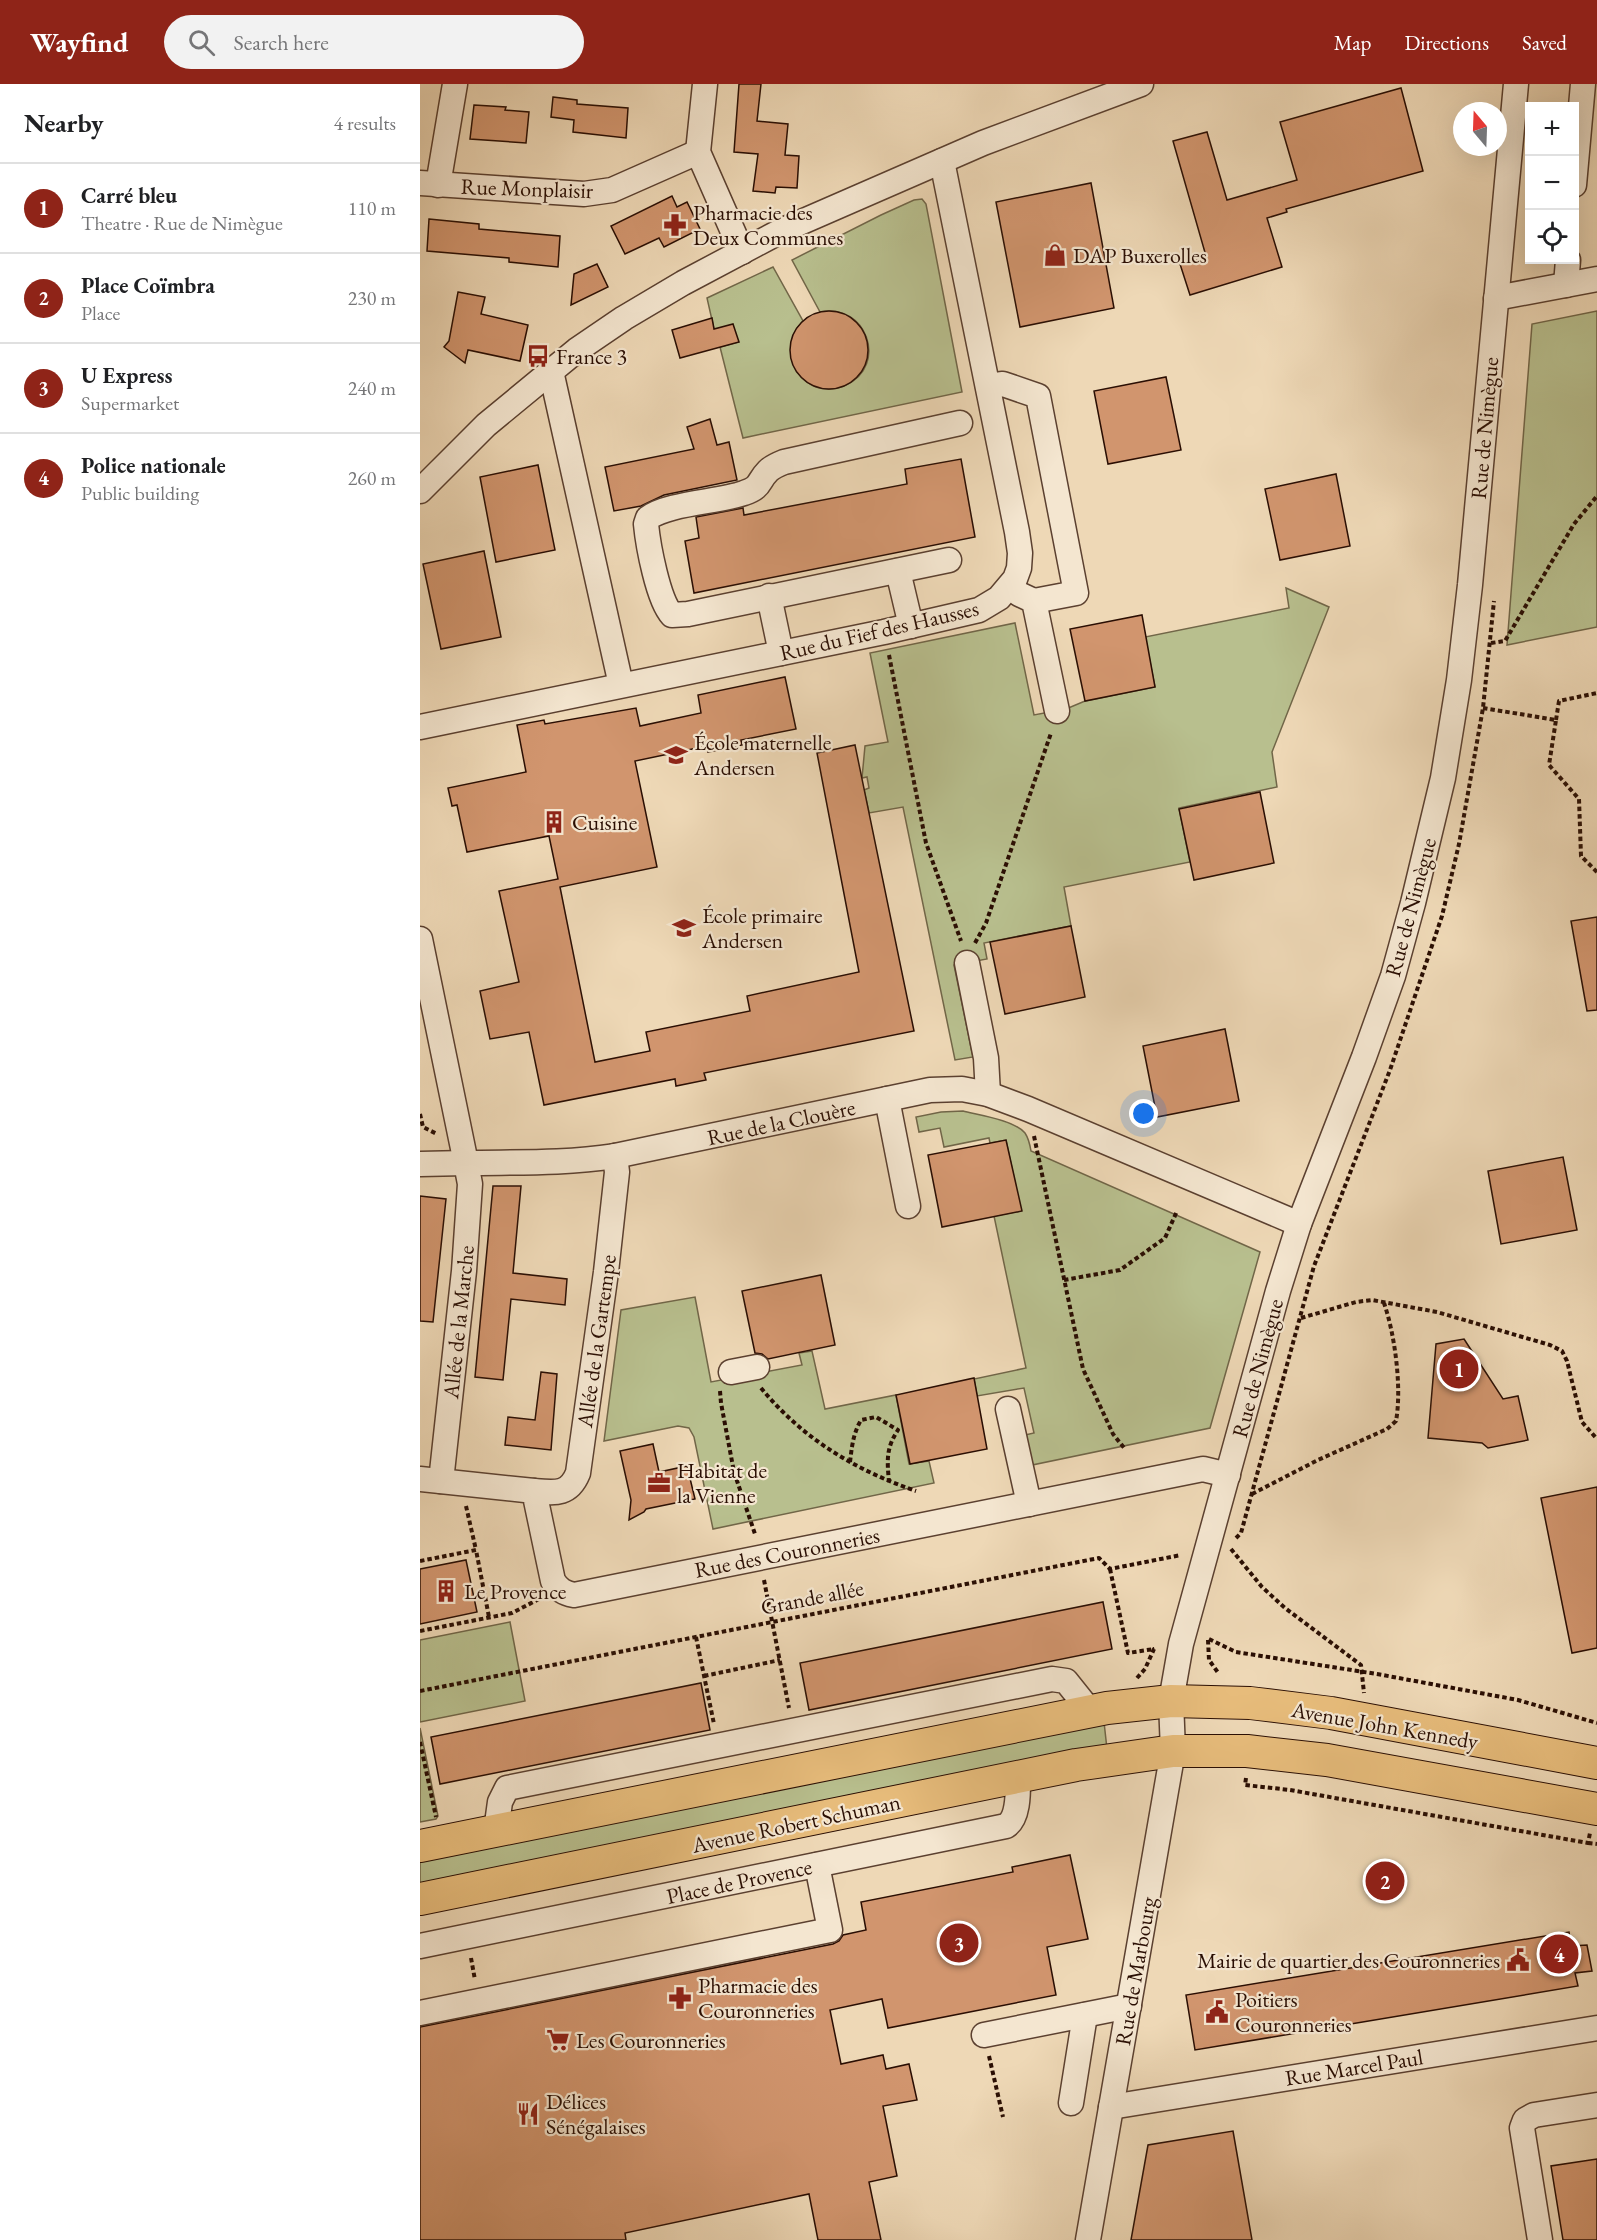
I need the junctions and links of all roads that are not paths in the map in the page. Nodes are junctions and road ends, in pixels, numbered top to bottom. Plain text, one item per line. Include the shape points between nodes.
1 (455, 84) edge
2 (705, 84) edge
3 (1141, 84) edge
4 (1516, 84) edge
5 (1583, 84) edge
6 (698, 152) junction
7 (1577, 156) edge
8 (942, 161) junction
9 (429, 184) edge
10 (742, 252) junction
11 (1568, 264) edge
12 (1597, 279) edge
13 (1566, 285) junction
14 (1496, 298) junction
15 (551, 371) junction
16 (988, 386) junction
17 (960, 423) dead end
18 (420, 491) edge
19 (949, 560) dead end
20 (898, 571) junction
21 (1009, 589) junction
22 (769, 596) junction
23 (1034, 601) junction
24 (910, 626) junction
25 (781, 653) junction
26 (621, 685) junction
27 (1057, 711) road end
28 (420, 727) edge
29 (420, 939) edge
30 (966, 958) road end
31 (988, 1094) junction
32 (887, 1099) junction
33 (615, 1156) junction
34 (466, 1163) junction
35 (420, 1164) edge
36 (908, 1206) dead end
37 (1299, 1224) junction
38 (1008, 1409) dead end
39 (1228, 1475) junction
40 (430, 1480) edge
41 (534, 1491) junction
42 (1029, 1504) junction
43 (1171, 1701) junction
44 (1090, 1712) junction
45 (1173, 1751) junction
46 (1597, 1763) edge
47 (1018, 1777) junction
48 (1596, 1809) edge
49 (496, 1831) junction
50 (428, 1835) edge
51 (817, 1865) junction
52 (420, 1899) edge
53 (420, 1946) edge
54 (1129, 2006) junction
55 (420, 2013) edge
56 (1085, 2015) junction
57 (1597, 2028) edge
58 (984, 2035) road end
59 (1071, 2103) dead end
60 (1597, 2105) edge
61 (1111, 2107) junction
62 (1088, 2240) edge
63 (1540, 2240) edge

1 - 9 street
2 - 6 street
3 - 8 street
4 - 14 street, Rue de Nimègue
5 - 7 street
6 - 9 street, Rue Monplaisir via 598,193
6 - 10 street
8 - 10 street
8 - 16 street
10 - 15 street via 624,318
11 - 13 street
12 - 13 street
13 - 14 street
14 - 37 street, Rue de Nimègue via 1470,585 1443,778 1393,976
15 - 18 street via 486,425
15 - 26 street
16 - 21 street via 1020,553 1019,568
16 - 23 street via 1003,384 1038,396 1076,593
17 - 22 street via 784,462 768,471 760,485 744,493 648,518 647,533 661,593 672,615
19 - 20 street
20 - 22 street
20 - 24 street
21 - 23 street
21 - 24 street, Rue du Fief des Hausses via 979,610
22 - 25 street
23 - 27 street
24 - 25 street, Rue du Fief des Hausses
25 - 26 street, Rue du Fief des Hausses
26 - 28 street, Rue du Fief des Hausses
29 - 34 street
30 - 31 street via 986,1058
31 - 32 street, Rue de la Clouère via 962,1089 930,1090
31 - 37 street, Rue de la Clouère
32 - 33 street, Rue de la Clouère
32 - 36 street
33 - 34 street, Rue de la Clouère via 538,1164
33 - 41 street, Allée de la Gartempe via 617,1172 607,1261 578,1473 564,1491
34 - 35 street, Rue de la Clouère
34 - 40 street, Allée de la Marche via 470,1184 464,1271
37 - 39 street, Rue de Nimègue
38 - 42 street
39 - 42 street, Rue des Couronneries via 1203,1469
39 - 43 street, Rue de Nimègue via 1181,1644
40 - 41 street
41 - 42 street, Rue des Couronneries via 553,1581 566,1594 574,1595
43 - 44 main road
43 - 45 street, Rue de Marbourg
43 - 46 main road, Avenue John Kennedy via 1250,1703 1331,1713
44 - 49 main road
44 - 49 street via 1066,1681 1052,1678 507,1788 500,1802
45 - 47 main road, Avenue Robert Schuman
45 - 48 main road, Avenue John Kennedy via 1247,1751 1327,1760
45 - 54 street, Rue de Marbourg
47 - 51 street, Place de Provence via 1013,1819 1006,1826
47 - 52 main road, Avenue Robert Schuman
49 - 50 main road
51 - 53 street, Place de Provence
51 - 55 street via 830,1930
54 - 56 street
54 - 61 street, Rue de Marbourg
56 - 58 street
56 - 59 street
57 - 61 street, Rue Marcel Paul
60 - 63 street via 1534,2115 1522,2127
61 - 62 street, Rue de Marbourg

